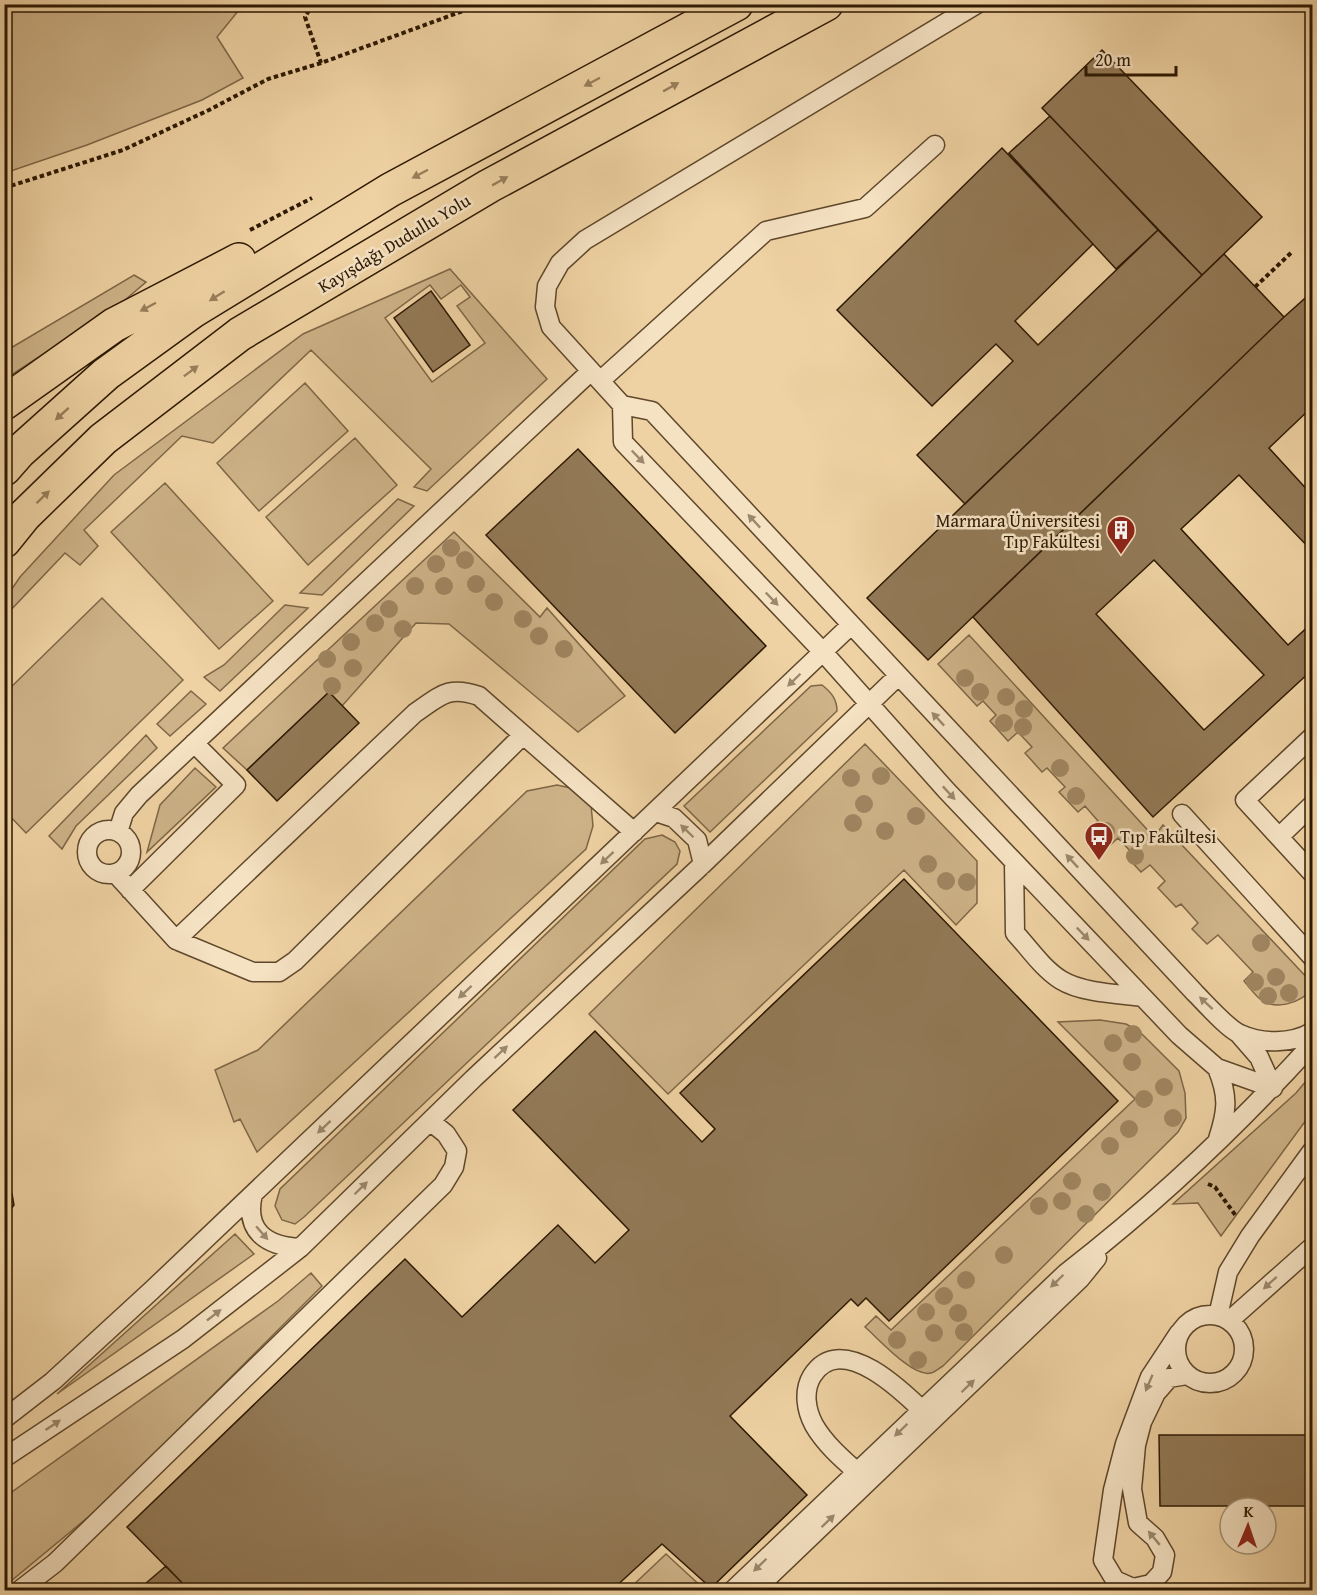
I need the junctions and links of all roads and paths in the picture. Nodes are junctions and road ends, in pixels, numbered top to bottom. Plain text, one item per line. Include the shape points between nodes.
1 (313, 4) edge
2 (482, 4) edge
3 (736, 4) edge
4 (826, 4) edge
5 (977, 4) edge
6 (321, 63) junction
7 (935, 145) dead end
8 (4, 188) edge
9 (390, 190) junction
10 (1293, 251) dead end
11 (1255, 287) dead end
12 (595, 376) junction
13 (4, 403) edge
14 (622, 405) junction
15 (4, 469) edge
16 (4, 541) edge
17 (851, 625) junction
18 (823, 652) junction
19 (898, 676) junction
20 (867, 704) junction
21 (523, 735) junction
22 (1312, 738) edge
23 (194, 743) junction
24 (1312, 805) edge
25 (656, 812) junction
26 (1182, 813) dead end
27 (118, 832) junction
28 (634, 832) junction
29 (1279, 837) junction
30 (1014, 862) junction
31 (703, 864) junction
32 (115, 873) junction
33 (1312, 873) edge
34 (130, 890) junction
35 (176, 940) junction
36 (1312, 957) edge
37 (1143, 997) junction
38 (1312, 1032) edge
39 (1238, 1033) junction
40 (1312, 1044) edge
41 (1217, 1068) junction
42 (1273, 1088) junction
43 (430, 1121) junction
44 (1217, 1140) junction
45 (1312, 1151) edge
46 (1182, 1173) junction
47 (253, 1194) junction
48 (1250, 1236) junction
49 (1312, 1247) edge
50 (300, 1248) junction
51 (1223, 1318) junction
52 (1179, 1333) junction
53 (1187, 1375) junction
54 (927, 1415) junction
55 (4, 1419) edge
56 (4, 1458) edge
57 (862, 1477) junction
58 (20, 1590) edge
59 (733, 1590) edge
60 (755, 1590) edge

1 - 6 path via 305,17
2 - 6 path
3 -> 9 main road
16 -> 4 main road, Kayışdağı Dudullu Yolu via 25,515 103,439 240,334 489,186
5 - 12 lane via 585,240 560,263 547,286 545,307 551,327
6 - 8 path via 268,79 123,150
7 - 12 lane via 865,208 766,231
9 -> 13 main road via 226,266 114,325
9 -> 15 main road via 193,311 106,374
10 - 11 path
12 - 14 lane
12 - 23 lane
17 -> 14 lane via 652,411
14 -> 18 lane via 623,442
17 - 18 lane
17 - 19 lane
18 - 20 lane
18 -> 25 lane
19 - 20 lane
39 -> 19 lane via 1195,993
20 -> 30 lane
20 - 31 lane
21 - 28 lane
21 - 35 lane via 295,961 279,972 253,972
21 - 35 lane via 479,696 461,690 442,694 415,713
22 - 29 lane via 1245,800
23 - 27 lane via 139,795 124,813
23 - 34 lane via 236,785
24 - 29 lane
25 - 28 lane
31 -> 25 lane via 697,840 674,818
26 - 36 lane
27 - 32 lane via 129,843 130,858
27 - 32 lane via 98,832 87,848 93,867
28 -> 47 lane
29 - 33 lane
30 -> 37 lane
30 - 37 lane via 1015,933 1047,969 1062,980 1092,990
43 -> 31 lane
32 - 34 lane
34 - 35 lane
37 - 41 lane
38 - 39 lane via 1287,1041 1259,1040
39 - 42 lane via 1259,1057
40 - 42 lane
41 - 42 lane
41 - 44 lane via 1227,1103
42 - 44 lane
50 -> 43 lane
43 - 58 lane via 446,1134 457,1151 454,1167 443,1185 55,1563
44 - 46 lane
45 - 48 lane
46 - 48 path via 1215,1187
46 - 54 lane via 1119,1232 1066,1273
47 -> 50 lane via 250,1206 259,1232 270,1242
47 - 55 lane via 52,1381
48 - 51 lane via 1228,1272
49 -> 51 lane
56 -> 50 lane via 183,1339
51 - 52 lane via 1196,1318
51 - 53 lane via 1243,1338 1243,1360 1237,1371 1218,1383 1196,1381
52 - 53 lane via 1176,1356
52 -> 53 lane via 1150,1377 1113,1490 1103,1560 1115,1580 1133,1588 1151,1584 1162,1572 1165,1555 1155,1538 1138,1522 1132,1490 1136,1445 1156,1393 1169,1378
54 - 57 lane
54 - 57 lane via 886,1378 863,1365 831,1360 821,1364 808,1382 808,1413 824,1439
57 -> 59 lane
60 -> 57 lane

